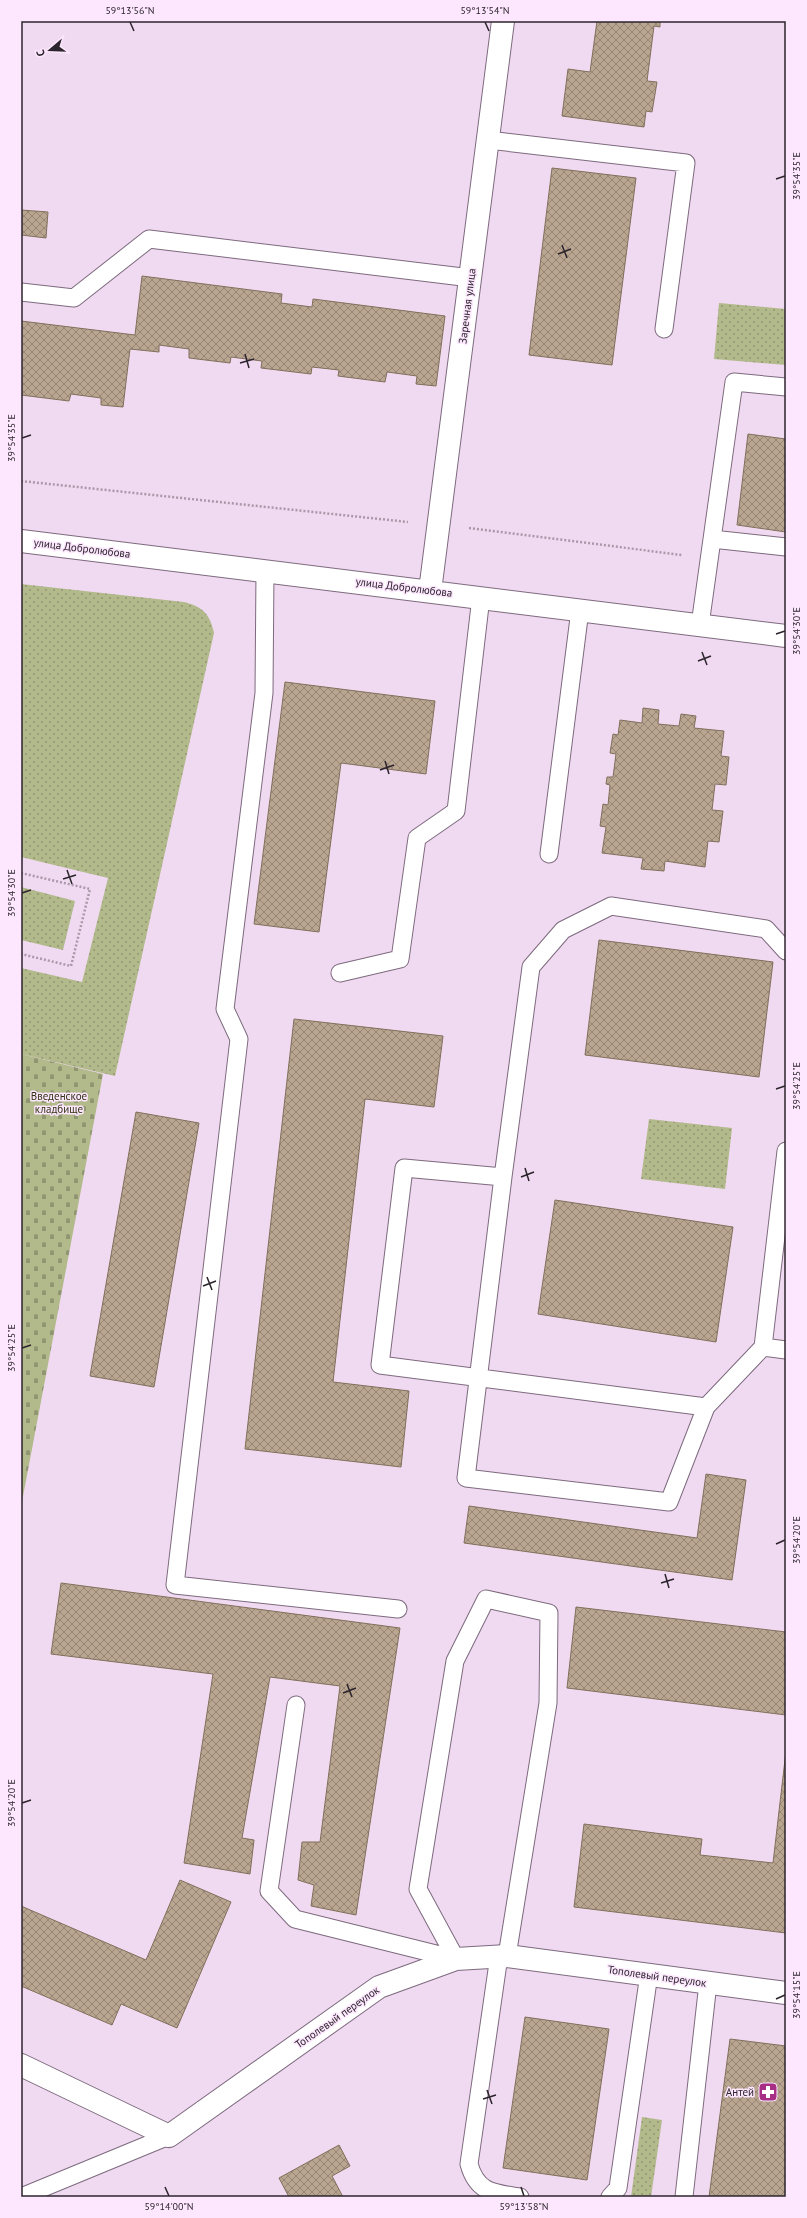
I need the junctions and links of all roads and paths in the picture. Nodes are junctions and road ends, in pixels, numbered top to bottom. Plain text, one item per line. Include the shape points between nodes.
1 (503, 21) edge
2 (488, 140) junction
3 (471, 278) junction
4 (21, 292) edge
5 (664, 329) dead end
6 (786, 387) edge
7 (21, 481) edge
8 (439, 525) junction
9 (712, 539) junction
10 (21, 541) edge
11 (786, 547) edge
12 (710, 558) junction
13 (265, 571) junction
14 (430, 591) junction
15 (481, 597) junction
16 (580, 610) junction
17 (700, 625) junction
18 (786, 636) edge
19 (549, 854) dead end
20 (21, 873) edge
21 (786, 951) edge
22 (21, 954) edge
23 (340, 972) dead end
24 (786, 1151) edge
25 (503, 1176) junction
26 (763, 1347) junction
27 (786, 1350) edge
28 (479, 1378) junction
29 (706, 1407) junction
30 (398, 1609) dead end
31 (296, 1705) dead end
32 (503, 1956) junction
33 (456, 1959) junction
34 (649, 1974) junction
35 (708, 1983) junction
36 (786, 1993) edge
37 (21, 2065) edge
38 (169, 2136) junction
39 (21, 2197) edge
40 (520, 2197) edge
41 (610, 2197) edge
42 (684, 2197) edge

1 - 2 street, Заречная улица
2 - 3 street, Заречная улица
2 - 5 lane via 686,163
3 - 4 lane via 149,239 74,298
3 - 8 street, Заречная улица
6 - 9 lane via 734,382
7 - 8 path
8 - 12 path
8 - 14 street, Заречная улица
9 - 11 lane
9 - 12 lane
10 - 13 street, улица Добролюбова
12 - 17 lane
13 - 14 street, улица Добролюбова
13 - 30 lane via 264,693 226,1009 239,1039 175,1585
14 - 15 street, улица Добролюбова
15 - 16 street, улица Добролюбова
15 - 23 lane via 456,811 417,838 400,959
16 - 17 street, улица Добролюбова
16 - 19 lane
17 - 18 street, улица Добролюбова
20 - 22 path via 90,889 71,966
21 - 25 lane via 766,929 611,906 563,930 531,968
24 - 26 lane
25 - 28 lane
25 - 28 lane via 404,1168 380,1365
26 - 27 lane
26 - 29 lane
28 - 29 lane
28 - 29 lane via 466,1478 670,1502
31 - 33 lane via 269,1891 295,1919
32 - 33 street, Тополевый переулок
32 - 33 lane via 548,1703 549,1613 486,1599 455,1661 418,1889
32 - 34 street, Тополевый переулок
32 - 40 lane via 468,2164 472,2175 485,2189 493,2193
33 - 38 street, Тополевый переулок via 380,1987
34 - 35 street, Тополевый переулок
34 - 41 lane via 618,2188
35 - 36 street, Тополевый переулок
35 - 42 lane
37 - 38 street
38 - 39 lane

